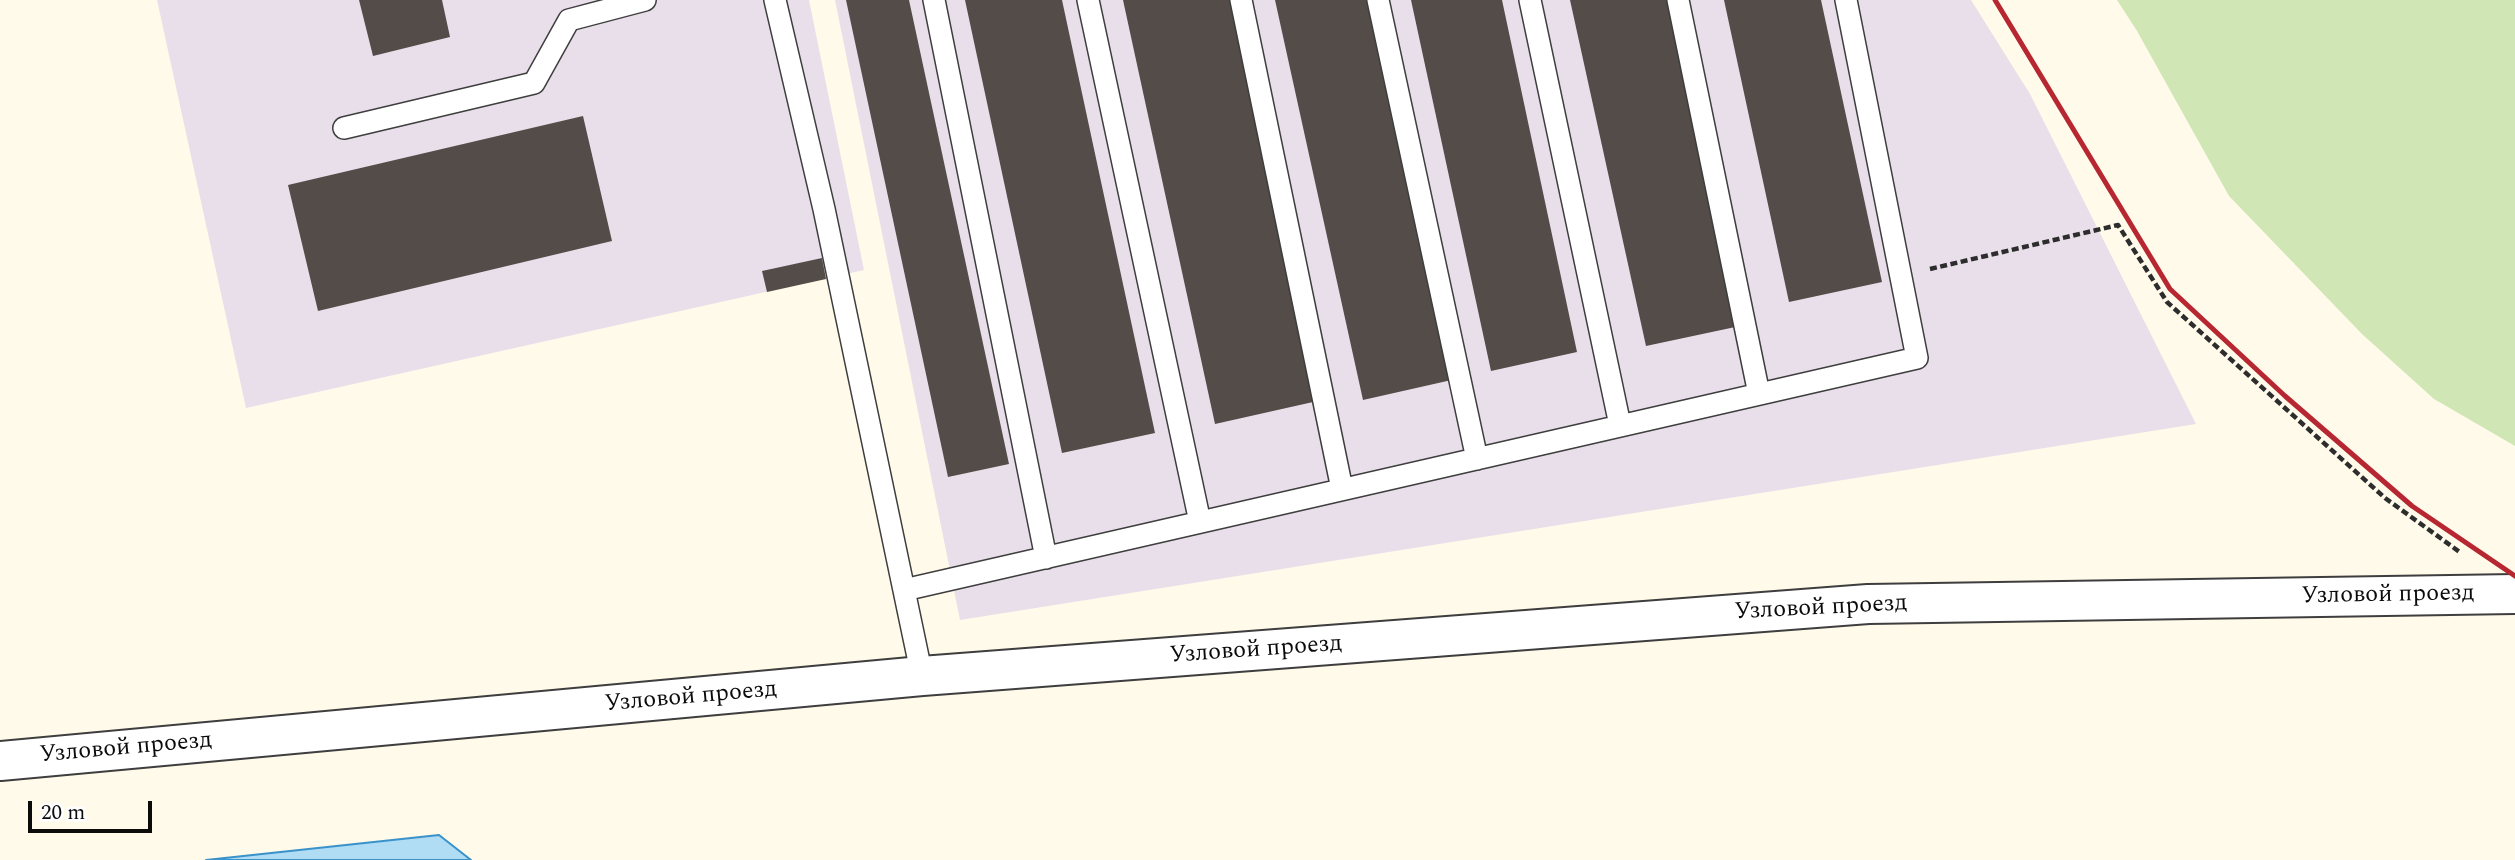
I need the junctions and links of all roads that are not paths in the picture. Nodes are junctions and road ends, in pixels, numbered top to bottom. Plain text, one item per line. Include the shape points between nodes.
1 (645, 0) edge
2 (775, 0) edge
3 (934, 0) edge
4 (1088, 0) edge
5 (1241, 0) edge
6 (1378, 0) edge
7 (1531, 0) edge
8 (1678, 0) edge
9 (1846, 0) edge
10 (344, 128) dead end
11 (1759, 394) junction
12 (1620, 425) junction
13 (1477, 459) junction
14 (1342, 489) junction
15 (1200, 522) junction
16 (1046, 558) junction
17 (904, 590) junction
18 (2515, 594) edge
19 (922, 676) junction
20 (0, 761) edge

1 - 10 lane via 569,20 534,83
2 - 17 lane
3 - 16 lane
4 - 15 lane
5 - 14 lane
6 - 13 lane
7 - 12 lane
8 - 11 lane
9 - 11 lane via 1917,358
11 - 12 lane
12 - 13 lane
13 - 14 lane
14 - 15 lane
15 - 16 lane
16 - 17 lane
17 - 19 lane
18 - 19 street, Узловой проезд via 1868,604
19 - 20 street, Узловой проезд

